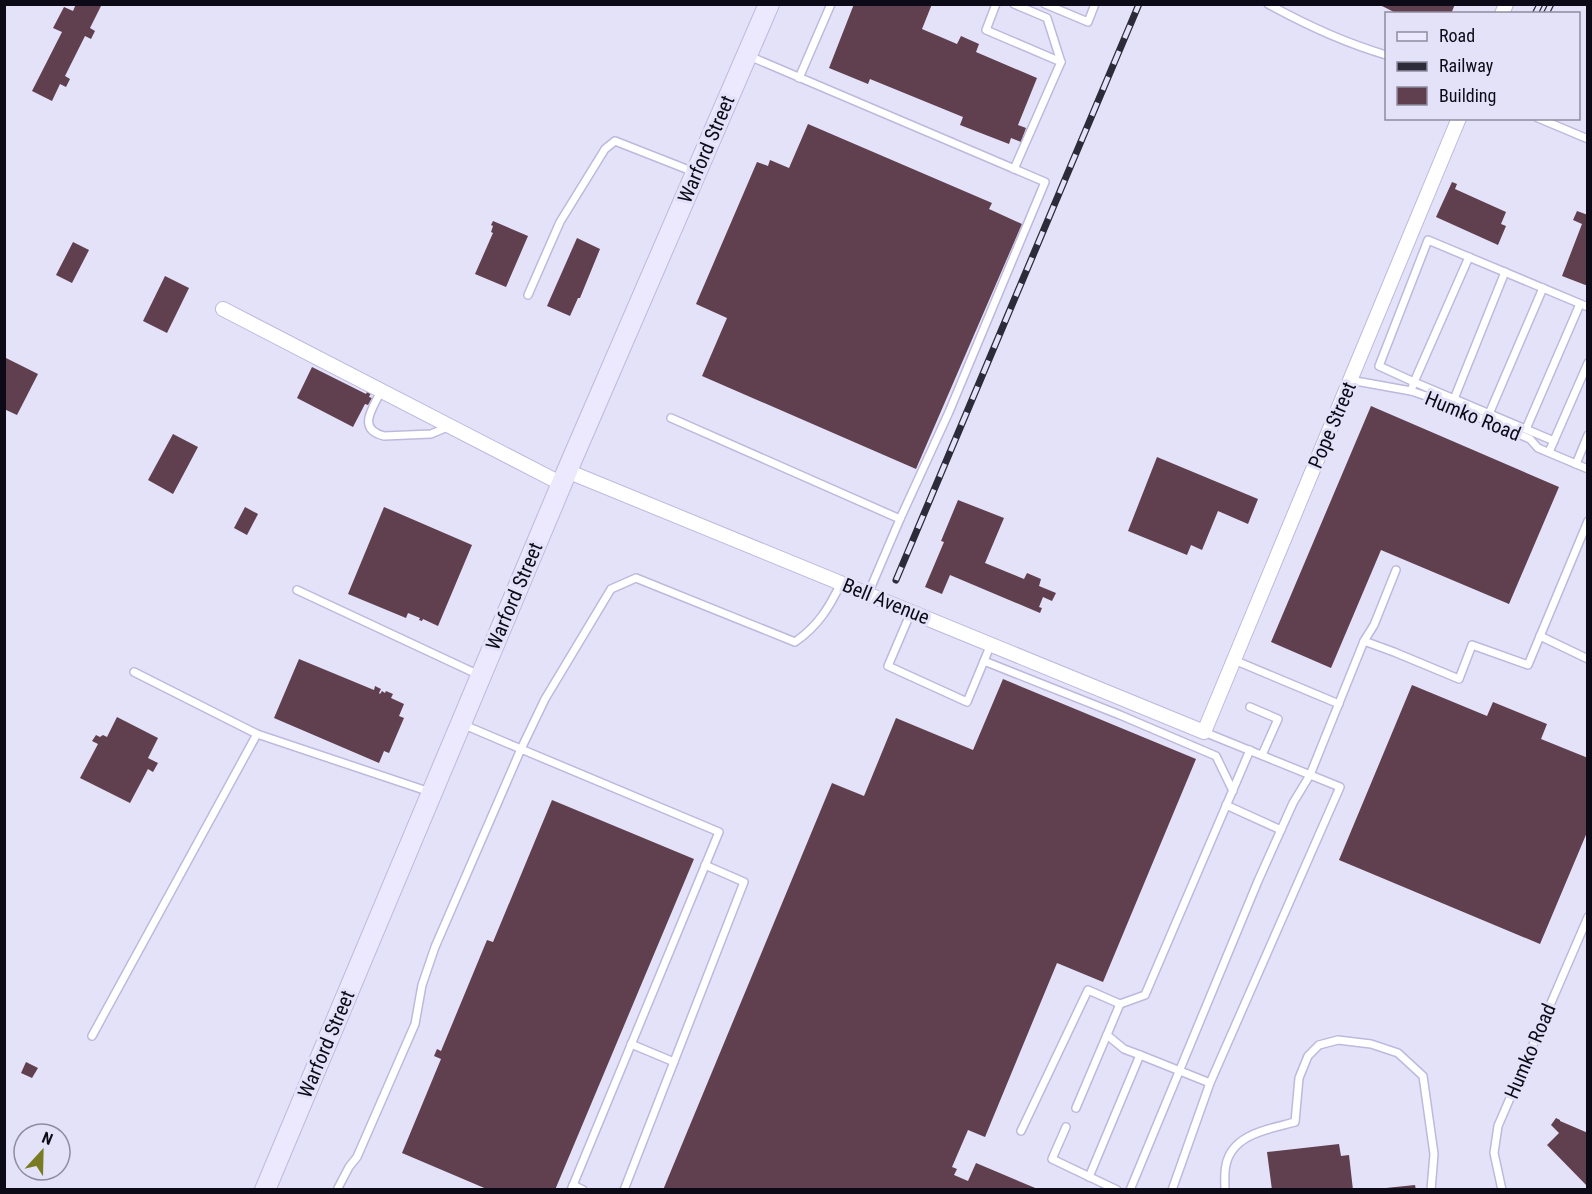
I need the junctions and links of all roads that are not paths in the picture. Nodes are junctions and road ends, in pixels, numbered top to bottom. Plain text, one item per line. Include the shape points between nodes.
1 (769, 4) edge
2 (831, 4) edge
3 (996, 4) edge
4 (1014, 4) edge
5 (1045, 4) edge
6 (1095, 4) edge
7 (1268, 4) edge
8 (747, 55) junction
9 (1385, 55) edge
10 (1061, 62) junction
11 (799, 78) junction
12 (1458, 120) edge
13 (1543, 120) edge
14 (1587, 139) edge
15 (1014, 169) junction
16 (696, 173) junction
17 (1469, 257) junction
18 (1505, 272) junction
19 (1543, 288) junction
20 (528, 295) dead end
21 (1580, 304) junction
22 (1587, 307) edge
23 (223, 309) dead end
24 (1587, 363) edge
25 (1350, 380) junction
26 (1414, 382) junction
27 (381, 391) junction
28 (1411, 391) junction
29 (1454, 399) junction
30 (1489, 414) junction
31 (670, 418) dead end
32 (450, 426) junction
33 (1526, 429) junction
34 (1587, 435) edge
35 (1554, 441) junction
36 (1549, 452) junction
37 (1576, 464) junction
38 (1587, 470) edge
39 (565, 477) junction
40 (900, 519) junction
41 (1587, 521) edge
42 (1396, 570) dead end
43 (841, 583) junction
44 (297, 590) dead end
45 (868, 594) junction
46 (911, 612) junction
47 (1540, 636) junction
48 (1364, 641) junction
49 (991, 644) junction
50 (1587, 659) edge
51 (1234, 660) junction
52 (984, 661) junction
53 (134, 672) dead end
54 (481, 676) junction
55 (1339, 704) junction
56 (1250, 707) dead end
57 (461, 724) junction
58 (1204, 732) junction
59 (257, 734) junction
60 (521, 749) junction
61 (1250, 750) junction
62 (1262, 755) junction
63 (1310, 775) junction
64 (1233, 791) junction
65 (432, 792) junction
66 (1226, 805) junction
67 (1281, 830) junction
68 (705, 865) junction
69 (1587, 917) edge
70 (1120, 1004) junction
71 (1107, 1035) junction
72 (92, 1036) dead end
73 (631, 1044) junction
74 (1140, 1055) junction
75 (674, 1062) junction
76 (1178, 1070) junction
77 (1210, 1083) junction
78 (1076, 1108) dead end
79 (1066, 1127) dead end
80 (1020, 1131) dead end
81 (1089, 1177) junction
82 (572, 1187) edge
83 (339, 1189) edge
84 (265, 1190) edge
85 (583, 1190) edge
86 (624, 1190) edge
87 (1117, 1190) edge
88 (1130, 1190) edge
89 (1172, 1190) edge
90 (1225, 1190) edge
91 (1431, 1190) edge
92 (1502, 1190) edge

1 - 8 main road, Warford Street
2 - 11 lane
3 - 10 lane via 986,30
4 - 10 lane via 1047,18
5 - 6 lane via 1088,22
7 - 9 lane via 1360,48
8 - 11 lane
8 - 16 main road, Warford Street
10 - 15 lane
11 - 15 lane
12 - 25 street, Pope Street
13 - 14 lane
15 - 40 lane via 1045,182
16 - 20 lane via 615,141 605,148 560,222
16 - 39 main road, Warford Street
17 - 18 lane
17 - 26 lane
17 - 26 lane via 1428,240 1379,366
18 - 19 lane
18 - 29 lane
19 - 21 lane
19 - 30 lane
21 - 22 lane
21 - 33 lane
23 - 27 street, Bell Avenue
24 - 35 lane
25 - 28 lane, Humko Road
25 - 51 street, Pope Street
26 - 28 lane
26 - 29 lane
27 - 32 street, Bell Avenue
27 - 32 lane via 368,423 378,434 431,434
28 - 36 lane, Humko Road via 1530,439
29 - 30 lane
30 - 33 lane
31 - 40 lane
32 - 39 street, Bell Avenue
33 - 35 lane
34 - 37 lane
35 - 36 lane
36 - 37 lane, Humko Road
37 - 38 lane, Humko Road
39 - 43 street, Bell Avenue
39 - 54 main road, Warford Street
40 - 45 lane
41 - 47 lane
42 - 48 lane
43 - 45 street, Bell Avenue
43 - 60 lane via 810,631 795,642 636,578 611,590 545,699
44 - 54 lane
45 - 46 street, Bell Avenue
46 - 49 street, Bell Avenue
46 - 52 lane via 888,666 967,702
47 - 48 lane via 1528,665 1472,645 1459,679
47 - 50 lane
48 - 55 lane
49 - 52 lane
49 - 58 street, Bell Avenue
51 - 55 lane
51 - 58 street, Pope Street
52 - 64 lane via 1216,756
53 - 59 lane
54 - 57 main road, Warford Street
55 - 63 lane
56 - 62 lane via 1278,718
57 - 60 lane
57 - 65 main road, Warford Street
58 - 61 lane
59 - 65 lane
59 - 72 lane
60 - 68 lane via 719,832
60 - 83 lane via 435,947 422,985 415,1024
61 - 62 lane
61 - 64 lane
62 - 63 lane
63 - 67 lane
63 - 77 lane via 1340,787
64 - 66 lane
65 - 84 main road, Warford Street
66 - 67 lane
66 - 70 lane via 1145,995
67 - 76 lane
68 - 73 lane
68 - 75 lane via 744,882
69 - 92 lane, Humko Road via 1498,1126 1494,1153
70 - 71 lane
70 - 80 lane via 1088,990
71 - 74 lane via 1124,1049
71 - 78 lane
73 - 75 lane
73 - 82 lane
74 - 76 lane
74 - 81 lane
75 - 86 lane
76 - 77 lane
76 - 88 lane
77 - 89 lane
79 - 81 lane via 1052,1159
81 - 87 lane
82 - 85 lane
90 - 91 lane via 1231,1152 1251,1134 1295,1122 1299,1078 1308,1056 1318,1045 1338,1040 1371,1044 1398,1053 1423,1076 1434,1154

